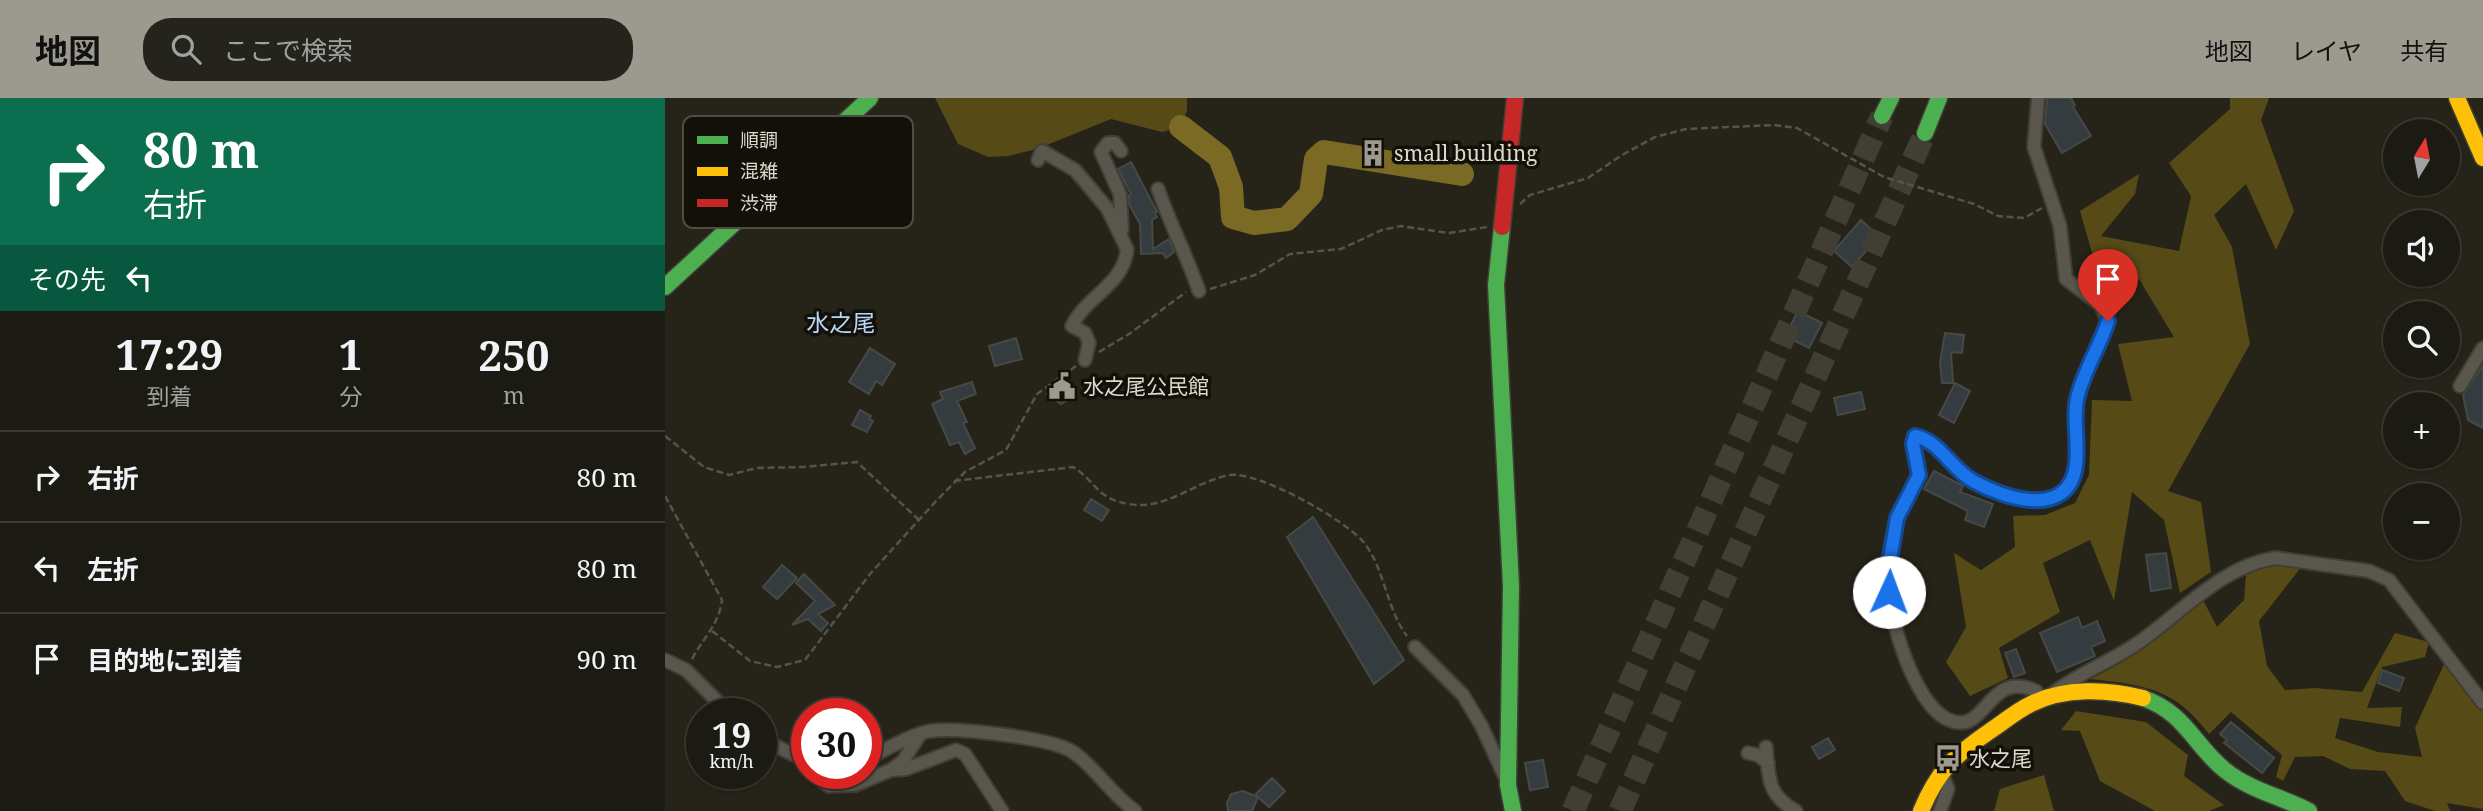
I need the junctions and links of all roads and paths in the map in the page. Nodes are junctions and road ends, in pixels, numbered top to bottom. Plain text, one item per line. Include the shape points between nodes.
1 (870, 98) edge
2 (1514, 98) edge
3 (1891, 98) edge
4 (1939, 98) edge
5 (2038, 98) edge
6 (2457, 98) edge
7 (850, 116) edge
8 (1882, 116) tunnel mouth
9 (1925, 132) tunnel mouth
10 (1121, 151) dead end
11 (2483, 158) edge
12 (1038, 160) dead end
13 (1158, 189) dead end
14 (2054, 202) junction
15 (1520, 204) dead end
16 (1165, 215) junction
17 (1501, 223) junction
18 (1155, 227) dead end
19 (729, 228) edge
20 (1123, 237) junction
21 (665, 287) edge
22 (1199, 291) junction
23 (2483, 348) edge
24 (1085, 360) junction
25 (2459, 386) dead end
26 (665, 436) edge
27 (954, 481) junction
28 (665, 496) edge
29 (919, 520) junction
30 (712, 631) junction
31 (1415, 647) joint
32 (665, 660) edge
33 (686, 670) junction
34 (714, 698) edge
35 (2043, 699) junction
36 (2483, 702) edge
37 (921, 733) junction
38 (1766, 747) dead end
39 (882, 751) edge
40 (1748, 753) dead end
41 (1768, 763) junction
42 (891, 770) junction
43 (1941, 771) junction
44 (882, 774) edge
45 (1509, 785) junction
46 (1002, 811) edge
47 (1135, 811) edge
48 (1513, 811) edge
49 (1795, 811) edge
50 (1921, 811) edge
51 (1940, 811) edge
52 (2309, 811) edge

1 - 7 main road
2 - 17 main road
3 - 8 main road
4 - 9 main road
5 - 14 street via 2034,147
6 - 11 main road
10 - 20 street via 1115,143 1108,143 1101,152 1119,194
12 - 20 street via 1042,151 1075,170 1107,208
13 - 16 street
14 - 15 path via 2024,218 1998,216 1975,204 1884,177 1797,128 1774,125 1686,129 1655,136 1588,178 1530,195
14 - 35 street via 2066,279 2100,305 2108,321 2077,397 2072,483 2060,495 2025,502 1970,480 1927,439 1915,436 1919,475 1897,518 1887,577 1899,645 1923,692 1948,720 1969,721 1995,693 2011,686 2023,685
16 - 18 street
16 - 22 street
17 - 22 path via 1449,233 1401,226 1382,230 1341,249 1290,254 1238,282
17 - 45 main road via 1496,285 1511,586
19 - 21 main road
20 - 24 street via 1126,258 1120,274 1072,326 1085,333 1089,343
22 - 24 path via 1184,293
23 - 25 street
24 - 27 path via 1037,394 1006,450
26 - 29 path via 704,467 729,475 757,468 857,462
27 - 29 path
27 - 31 path via 1073,467 1099,493 1144,506 1230,475 1244,475 1348,527 1367,545 1392,609
28 - 30 path via 722,600
29 - 30 path via 870,574 805,660 777,667 750,661
30 - 33 path via 698,644
31 - 45 street via 1463,695
32 - 33 street
33 - 34 street
35 - 36 street via 2157,631 2197,595 2260,561 2275,558 2369,571 2389,580
35 - 43 main road via 1979,739
35 - 52 main road via 2067,693 2114,692 2154,701 2187,724 2225,771 2248,786
37 - 39 street
37 - 42 street via 903,761
37 - 47 street via 961,732 1059,745 1080,758
38 - 41 street
40 - 41 street
41 - 49 street via 1778,801
42 - 44 street
42 - 46 street via 960,751
43 - 50 main road
43 - 51 street via 1948,789
45 - 48 main road

